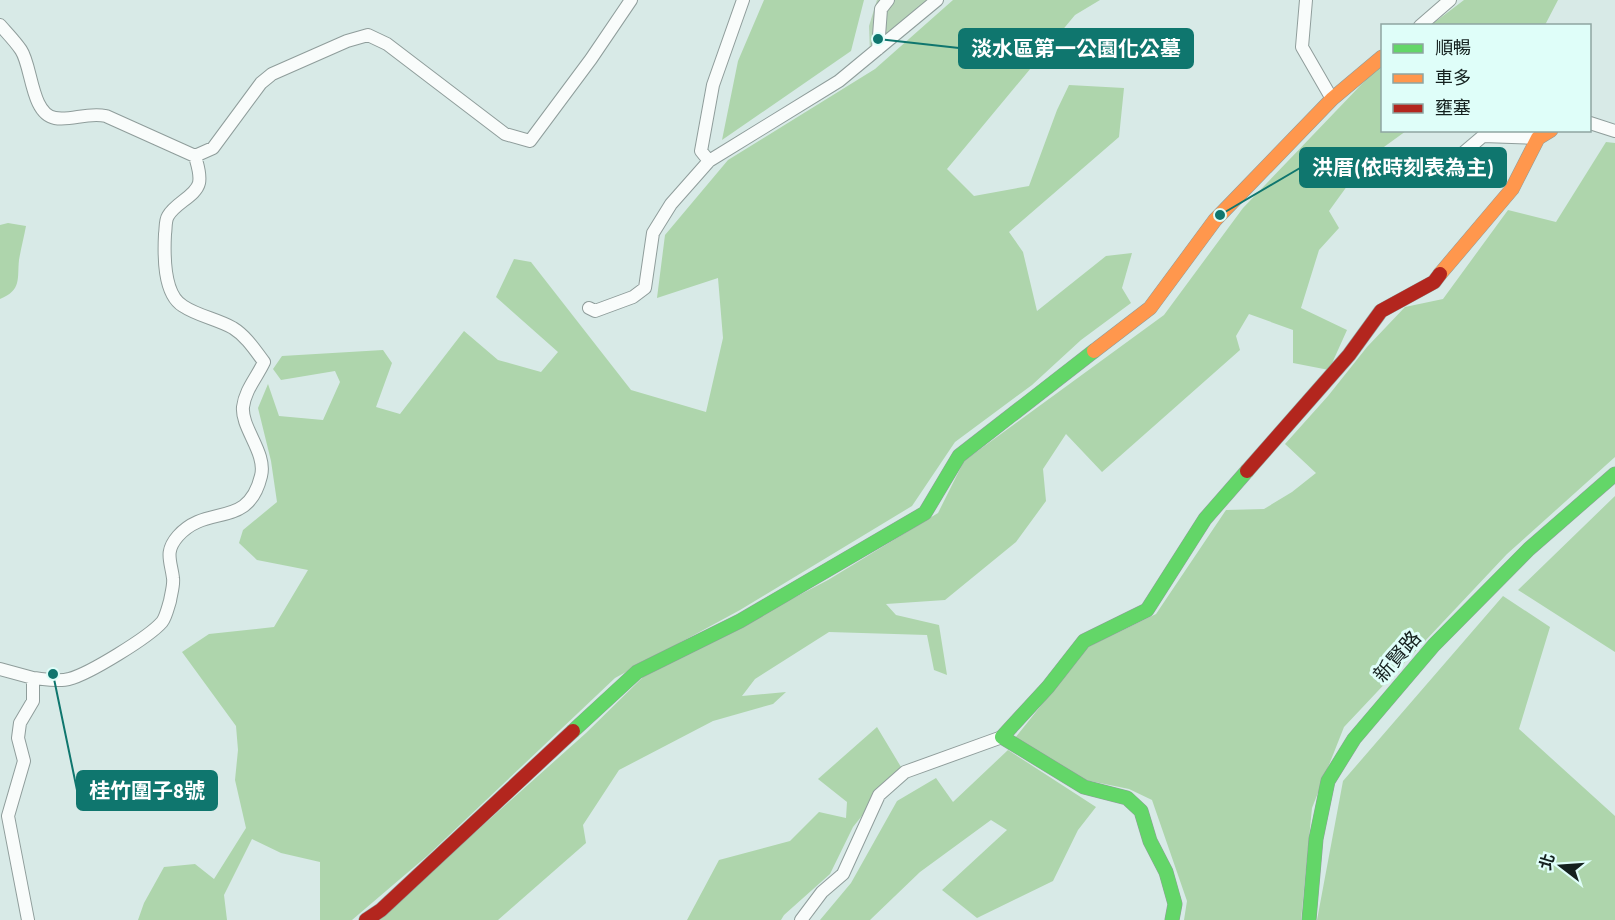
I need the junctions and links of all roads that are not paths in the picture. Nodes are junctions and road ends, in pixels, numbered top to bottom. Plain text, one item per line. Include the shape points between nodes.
1 (631, 0) edge
2 (743, 0) edge
3 (888, 0) edge
4 (937, 0) edge
5 (1306, 0) edge
6 (1450, 0) edge
7 (1422, 24) edge
8 (0, 25) edge
9 (878, 49) junction
10 (1381, 59) edge
11 (1332, 99) junction
12 (1591, 123) edge
13 (1615, 130) edge
14 (1548, 132) edge
15 (1538, 138) junction
16 (195, 156) junction
17 (709, 161) junction
18 (1420, 177) dead end
19 (589, 308) dead end
20 (1615, 474) edge
21 (0, 669) edge
22 (33, 678) junction
23 (1002, 737) junction
24 (28, 920) edge
25 (366, 920) edge
26 (801, 920) edge
27 (1172, 920) edge
28 (1309, 920) edge

1 - 16 street via 530,141 505,134 387,44 368,35 272,74 213,148
2 - 17 street via 712,85 700,151
3 - 9 street via 881,9
4 - 9 street
5 - 11 street via 1302,47
6 - 7 street
8 - 16 street via 22,51 38,102 47,114 54,118 106,116
9 - 17 street via 839,81
10 - 11 street
11 - 25 street via 1215,220 1150,308 959,456 926,513 740,621 637,672
12 - 13 street
14 - 15 street
15 - 18 street via 1483,136 1443,170
15 - 23 street via 1512,189 1434,282 1381,311 1349,356 1205,519 1147,610 1084,641
16 - 22 street via 199,184 166,221 167,281 181,306 234,329 264,362 245,394 243,410 262,464 262,475 253,498 244,506 188,526 176,539 170,550 173,579 163,620 115,656 69,680
17 - 19 street via 671,204 653,233 645,288 633,297 595,311
20 - 28 street, 新賢路 via 1529,549 1434,645 1354,739 1328,781 1316,839
21 - 22 street
22 - 24 street via 33,701 20,723 18,738 24,761 8,816
23 - 26 street via 905,772 879,795 843,874 822,892
23 - 27 street via 1084,787 1127,798 1141,811 1150,841 1166,872 1175,904

